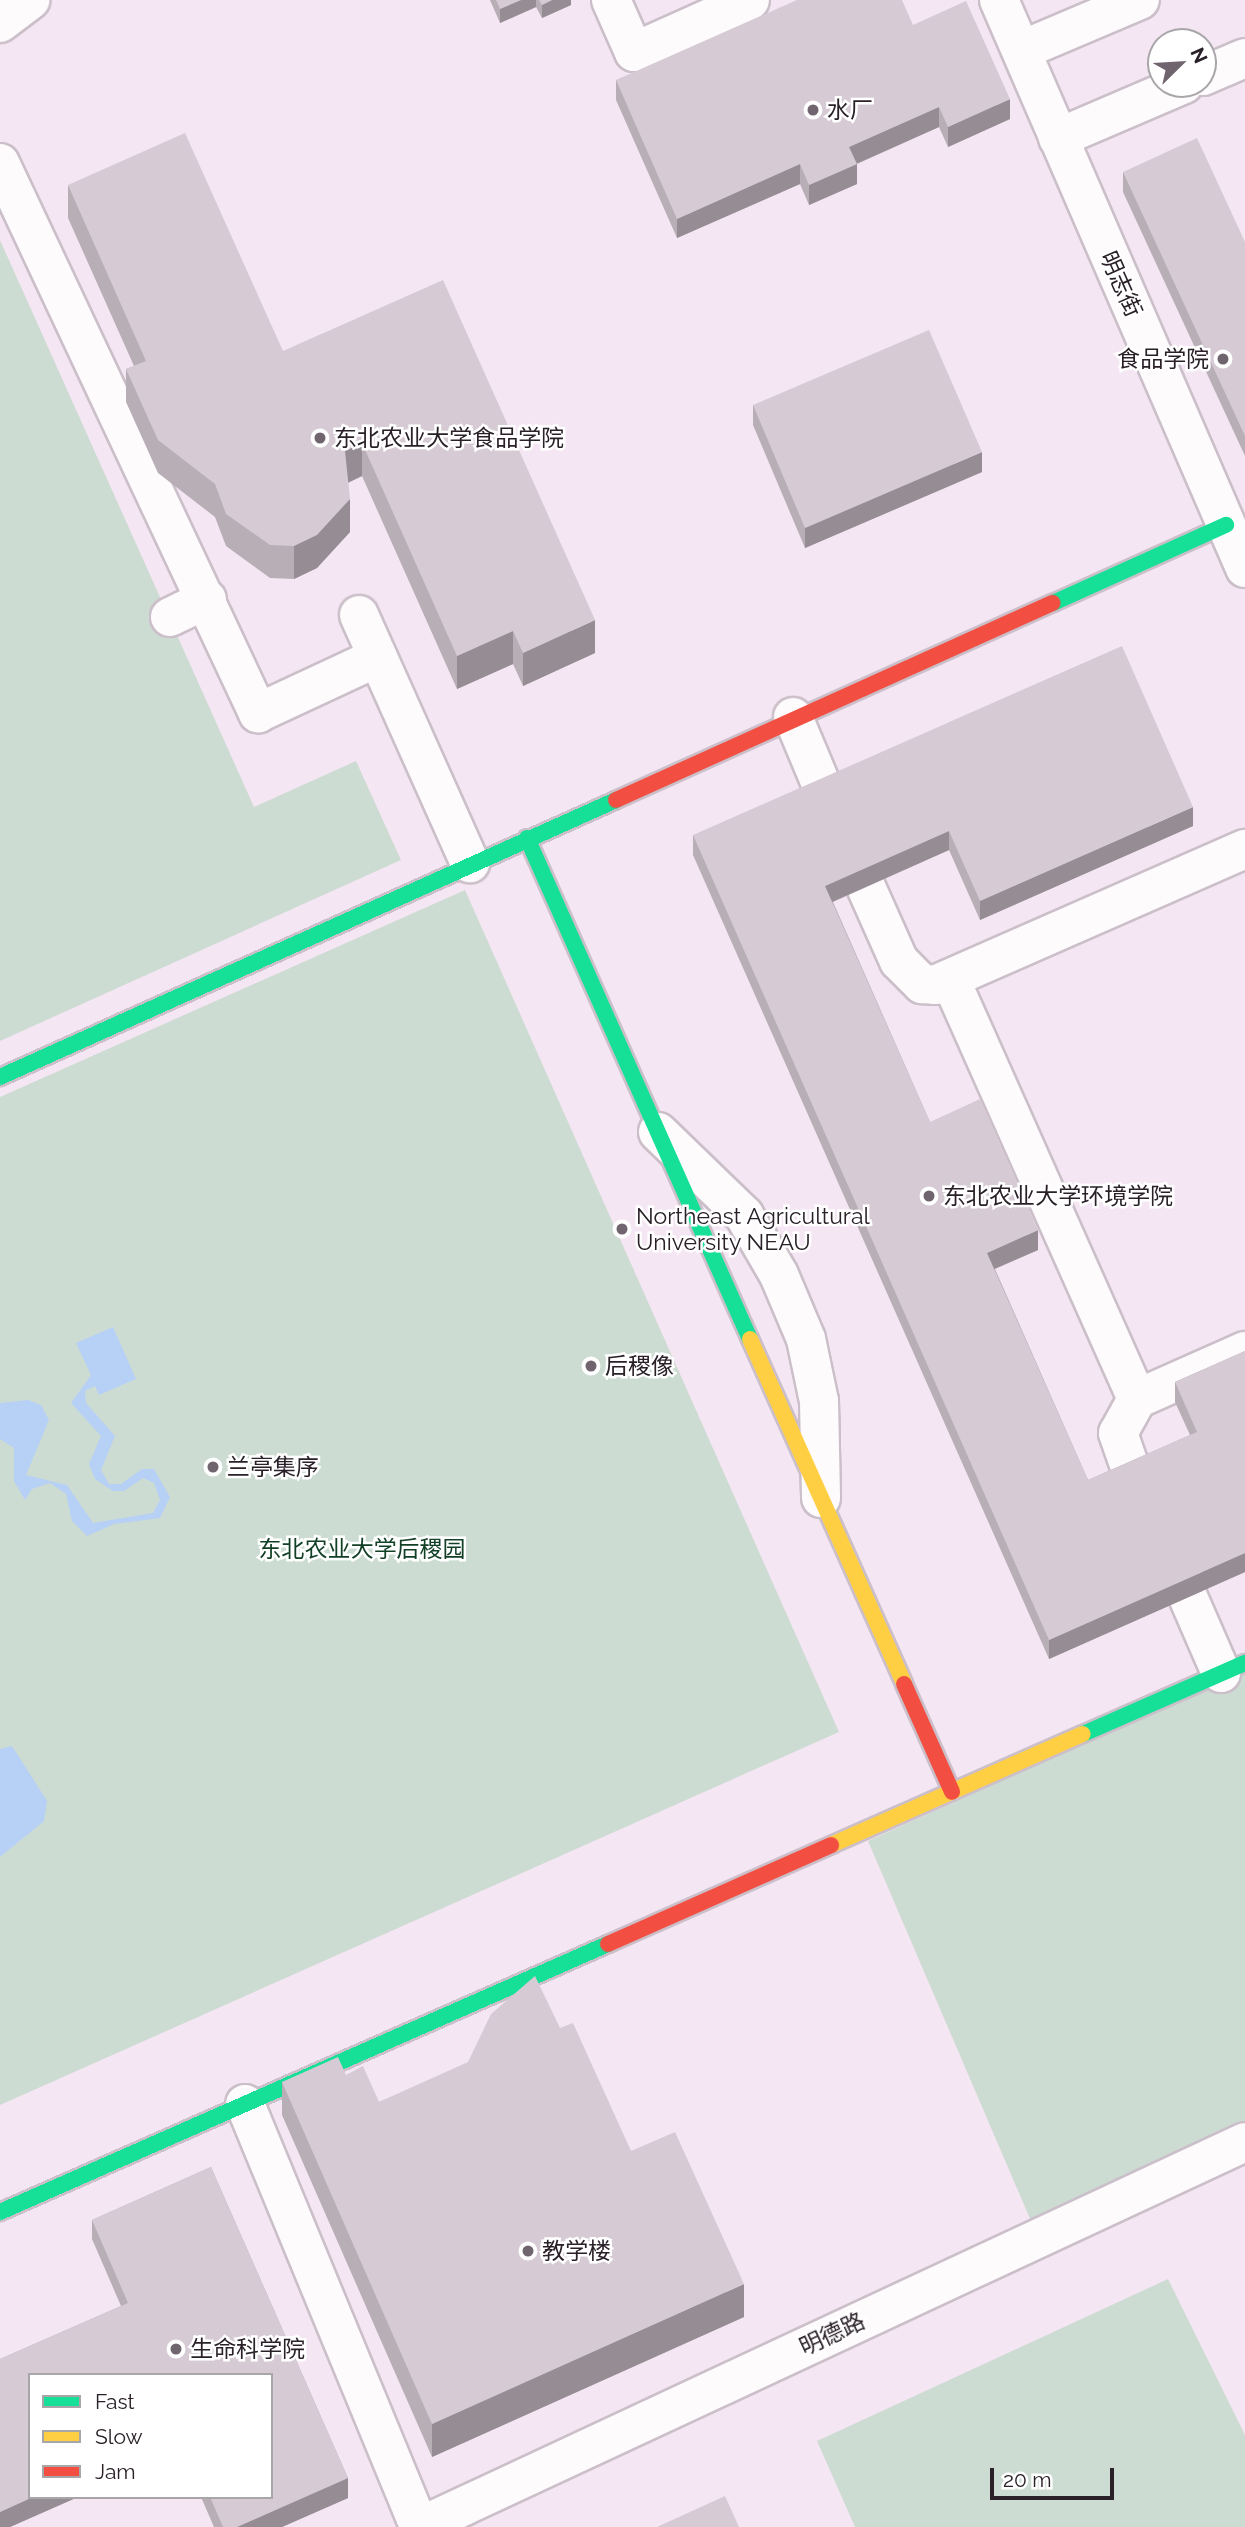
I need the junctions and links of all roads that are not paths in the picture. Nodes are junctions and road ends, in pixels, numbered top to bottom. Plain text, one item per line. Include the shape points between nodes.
1 (30, 0) edge
2 (611, 0) edge
3 (750, 0) edge
4 (999, 0) edge
5 (1140, 0) edge
6 (0, 23) edge
7 (1022, 50) junction
8 (1245, 58) edge
9 (1217, 70) edge
10 (1151, 98) edge
11 (1058, 138) junction
12 (0, 163) edge
13 (1226, 525) junction
14 (1245, 568) edge
15 (207, 599) junction
16 (359, 615) dead end
17 (170, 617) dead end
18 (378, 657) junction
19 (793, 717) junction
20 (827, 796) edge
21 (527, 838) junction
22 (1245, 849) edge
23 (470, 863) junction
24 (866, 887) edge
25 (951, 981) junction
26 (0, 1077) edge
27 (658, 1132) junction
28 (1245, 1351) edge
29 (1137, 1399) junction
30 (1134, 1479) edge
31 (821, 1498) junction
32 (1188, 1597) edge
33 (1233, 1668) edge
34 (952, 1792) junction
35 (245, 2104) junction
36 (1245, 2143) edge
37 (0, 2212) edge
38 (419, 2527) edge

1 - 6 street
2 - 3 street via 634,52
4 - 7 street, 明志街
5 - 7 street
7 - 11 street, 明志街
8 - 9 street
10 - 11 street
11 - 13 street, 明志街
12 - 15 street
13 - 14 street, 明志街
13 - 19 street
15 - 17 street
15 - 18 street via 258,713
16 - 18 street
18 - 23 street
19 - 20 street
19 - 21 street
21 - 23 street
21 - 27 street
22 - 25 street
23 - 26 street
24 - 25 street via 909,975 922,984
25 - 29 street
27 - 31 street
27 - 31 street via 744,1215 779,1275 806,1339 819,1401
28 - 29 street
29 - 30 street via 1118,1433
31 - 34 street
32 - 33 street
33 - 34 street
34 - 35 street
35 - 37 street
35 - 38 street
36 - 38 street, 明德路

